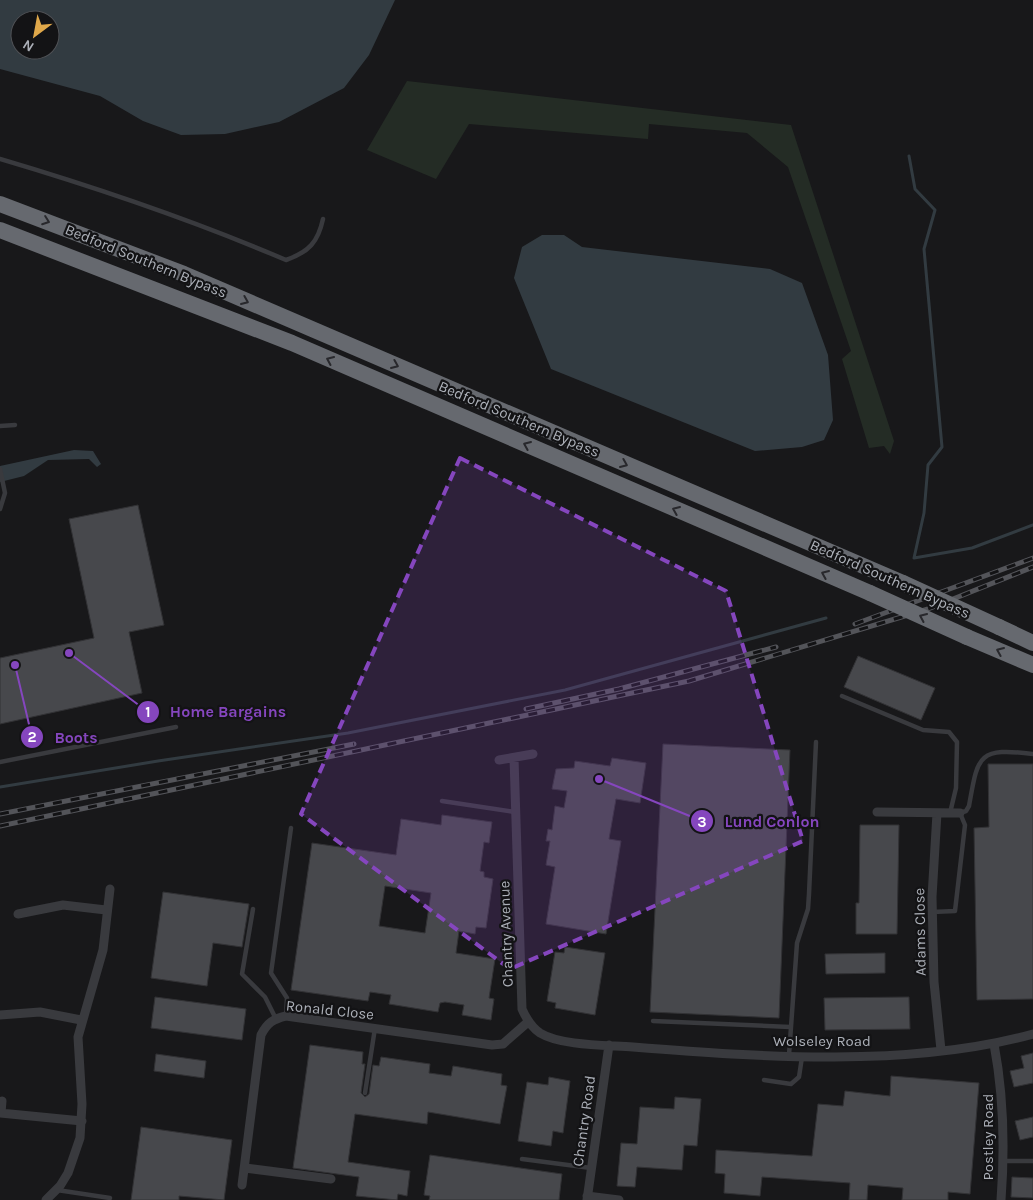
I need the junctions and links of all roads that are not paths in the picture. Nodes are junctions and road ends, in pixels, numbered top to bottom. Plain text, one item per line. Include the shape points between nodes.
1 (0, 159) edge
2 (0, 204) edge
3 (323, 219) dead end
4 (0, 230) edge
5 (15, 425) dead end
6 (0, 426) edge
7 (0, 468) edge
8 (0, 508) edge
9 (1033, 643) edge
10 (1033, 666) edge
11 (842, 696) dead end
12 (176, 727) dead end
13 (816, 742) dead end
14 (533, 754) dead end
15 (1033, 754) edge
16 (514, 758) junction
17 (499, 760) dead end
18 (0, 762) edge
19 (442, 801) dead end
20 (515, 812) junction
21 (877, 812) dead end
22 (937, 813) junction
23 (950, 813) junction
24 (960, 813) junction
25 (291, 828) dead end
26 (110, 889) dead end
27 (253, 909) dead end
28 (106, 910) junction
29 (932, 912) junction
30 (18, 914) dead end
31 (0, 1016) edge
32 (286, 1016) junction
33 (276, 1018) junction
34 (81, 1020) junction
35 (653, 1021) dead end
36 (528, 1022) junction
37 (790, 1027) junction
38 (376, 1028) junction
39 (1033, 1034) edge
40 (994, 1044) junction
41 (609, 1045) junction
42 (941, 1050) junction
43 (789, 1055) junction
44 (802, 1056) junction
45 (764, 1080) dead end
46 (365, 1093) dead end
47 (2, 1101) dead end
48 (0, 1113) edge
49 (82, 1121) junction
50 (522, 1159) dead end
51 (1003, 1161) junction
52 (1033, 1161) edge
53 (245, 1168) junction
54 (591, 1168) junction
55 (330, 1180) dead end
56 (242, 1185) dead end
57 (56, 1190) junction
58 (110, 1198) dead end
59 (587, 1198) edge
60 (46, 1200) edge
61 (619, 1200) edge
62 (1001, 1200) edge

1 - 3 lane via 96,187 208,227 286,260 304,254 320,234
2 -> 9 highway, Bedford Southern Bypass, bridge via 184,274 903,583
10 -> 4 highway, Bedford Southern Bypass, bridge via 292,343
5 - 6 lane
7 - 8 lane via 5,493
11 - 23 lane via 924,730 949,732 957,742 956,788
12 - 18 lane
13 - 37 lane via 808,909 797,943
14 - 16 street
15 - 24 lane via 990,754 983,757 978,764 969,806
16 - 17 street
16 - 20 street, Chantry Avenue
19 - 20 lane
20 - 36 street, Chantry Avenue via 522,1009
21 - 22 street
22 - 23 street
22 - 29 street, Adams Close
23 - 24 street
24 - 29 lane via 965,825 955,912
25 - 32 lane via 271,973 287,998
26 - 28 street
27 - 33 lane via 242,974 265,997
28 - 30 street via 63,905
28 - 34 street via 103,950
29 - 42 street, Adams Close via 934,982
31 - 34 street via 40,1012
32 - 33 street, Ronald Close
32 - 38 street, Ronald Close
33 - 53 street, Ronald Close via 267,1023 261,1035
34 - 49 street via 78,1037
35 - 37 lane
36 - 38 street, Ronald Close via 503,1044 492,1045
36 - 41 street via 540,1033 556,1039
37 - 43 lane
38 - 46 lane
39 - 40 street, Wolseley Road
40 - 42 street, Wolseley Road
40 - 51 street, Postley Road via 1002,1084
41 - 43 street, Wolseley Road via 689,1052
41 - 54 street, Chantry Road
42 - 44 street, Wolseley Road
43 - 44 street, Wolseley Road
44 - 45 lane via 799,1077 791,1084
47 - 48 street
48 - 49 street
49 - 57 street via 76,1156
50 - 54 lane
51 - 52 lane
51 - 62 street, Postley Road
53 - 55 street
53 - 56 street, Ronald Close
54 - 59 street, Chantry Road
57 - 58 lane
57 - 60 street
59 - 61 street

